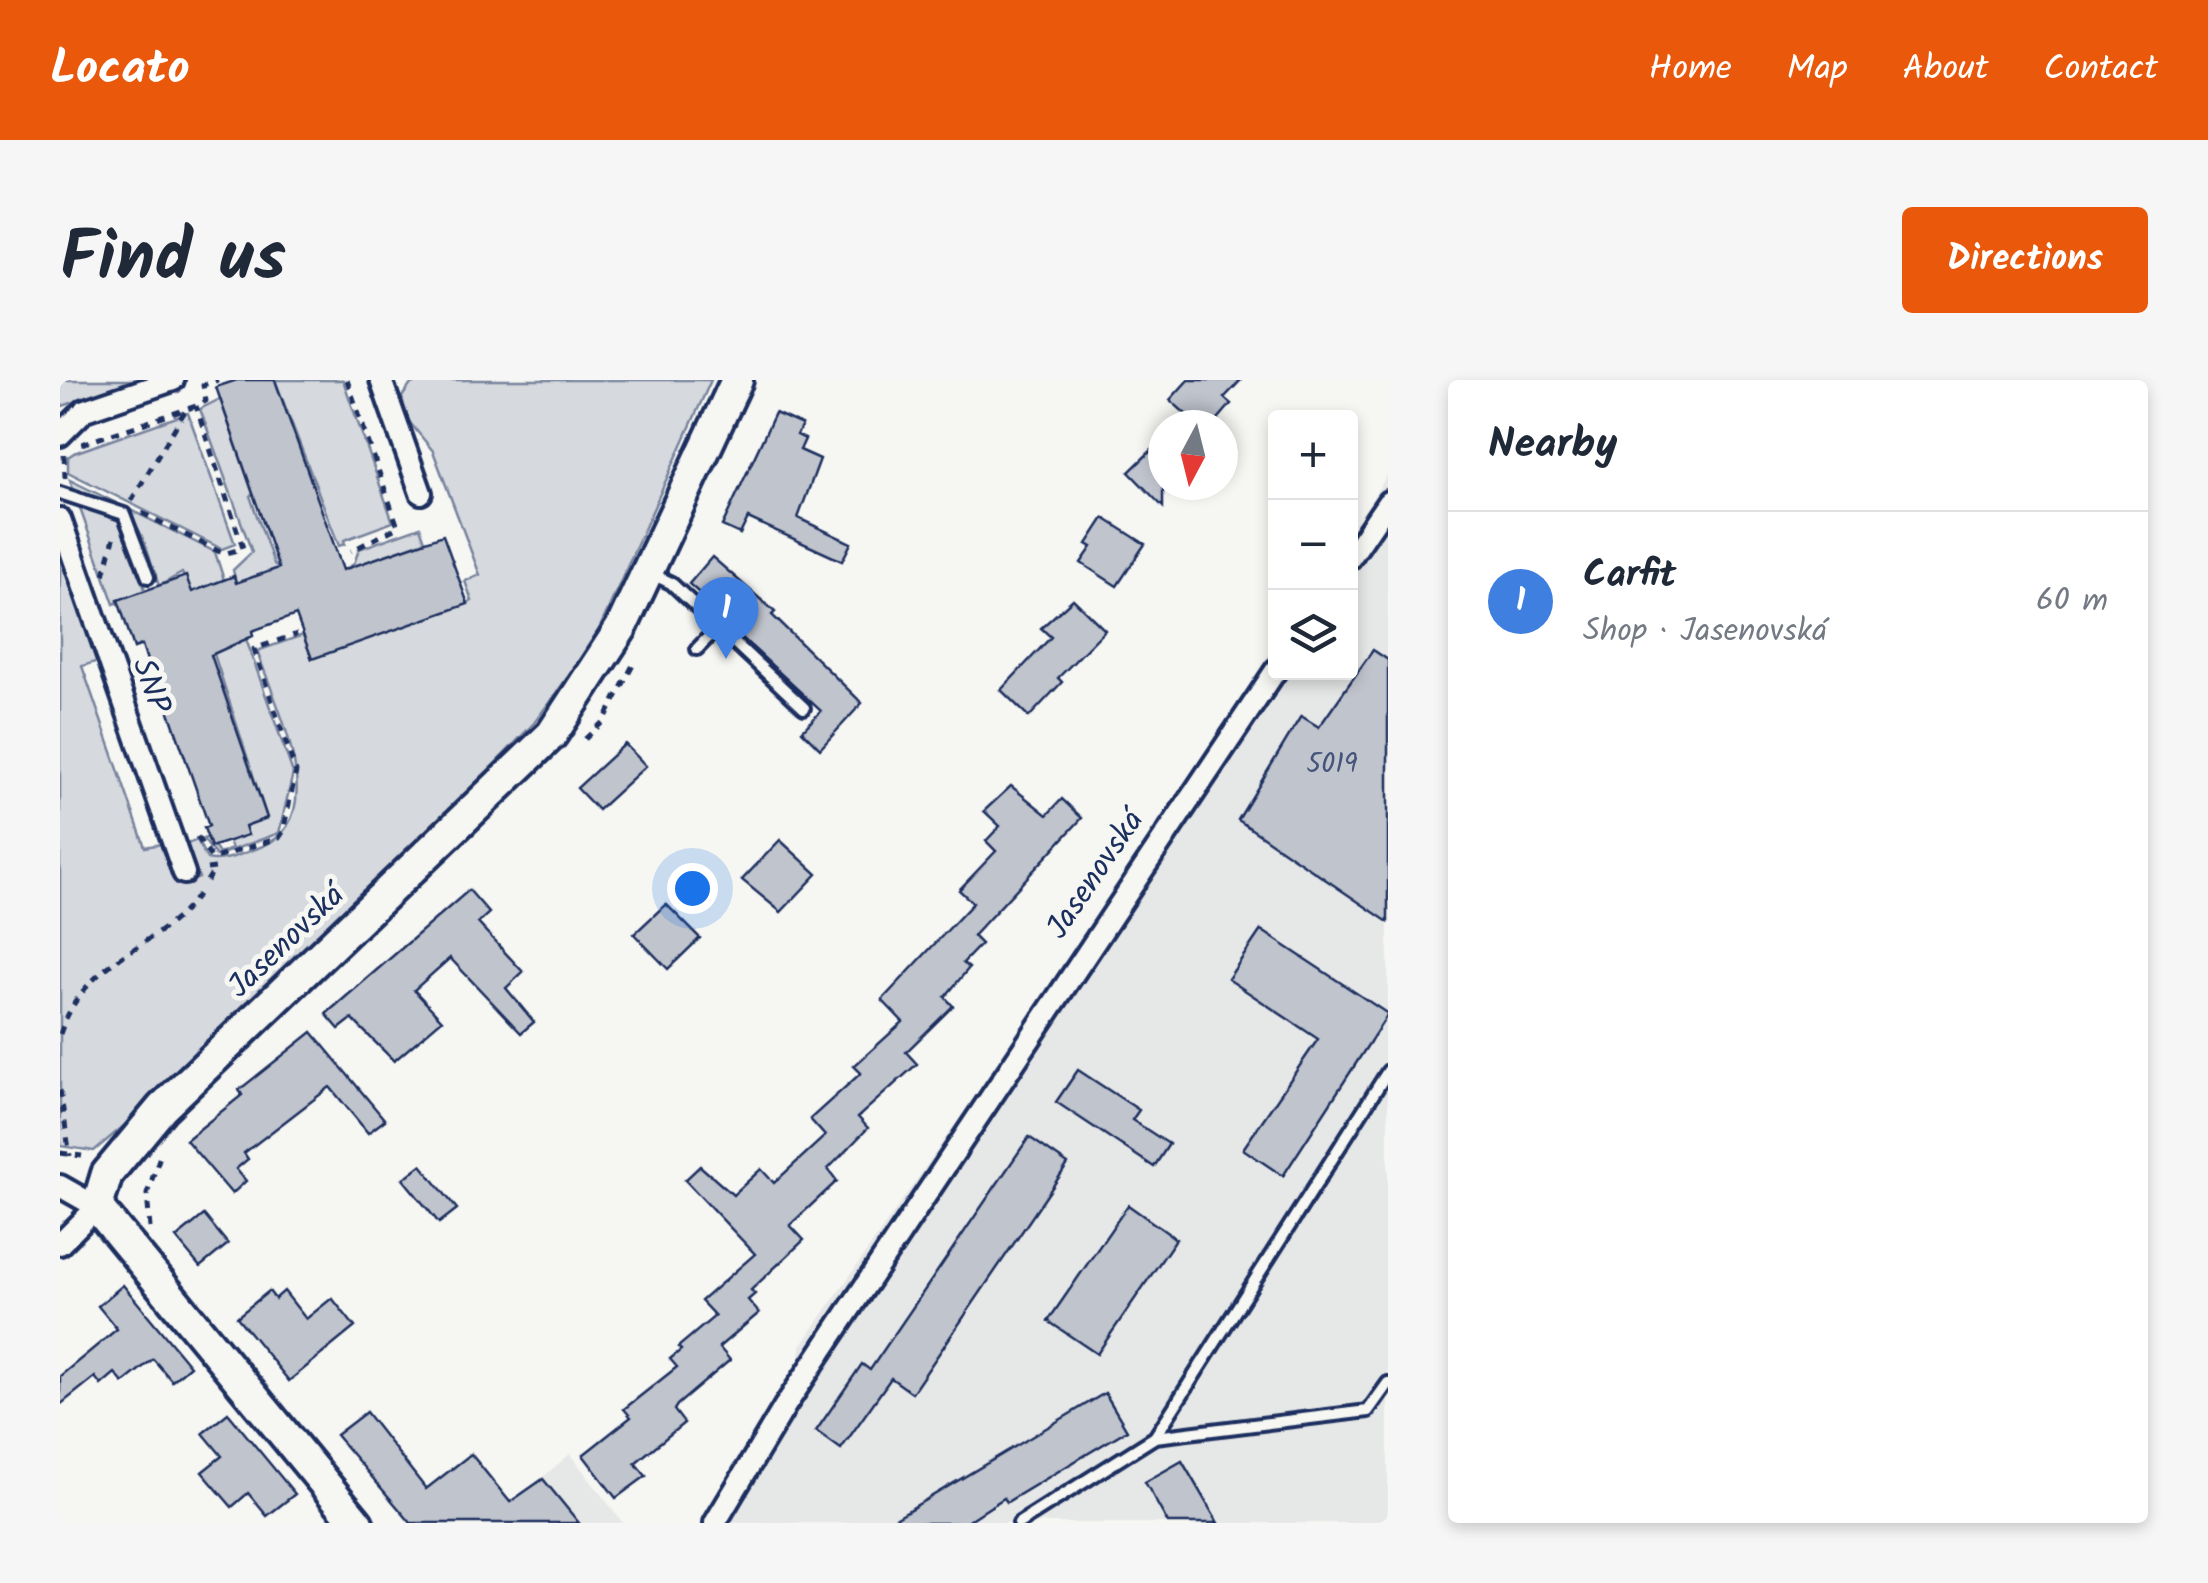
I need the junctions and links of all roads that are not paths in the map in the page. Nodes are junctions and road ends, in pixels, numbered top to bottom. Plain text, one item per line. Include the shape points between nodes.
1 (173, 380) edge
2 (737, 380) edge
3 (387, 382) edge
4 (60, 435) edge
5 (421, 493) dead end
6 (66, 494) edge
7 (1388, 502) edge
8 (60, 519) edge
9 (1358, 546) edge
10 (647, 572) junction
11 (148, 576) dead end
12 (719, 626) junction
13 (697, 649) dead end
14 (1269, 680) edge
15 (804, 708) dead end
16 (184, 873) road end
17 (1388, 1070) edge
18 (60, 1186) edge
19 (96, 1207) junction
20 (60, 1244) edge
21 (1388, 1383) edge
22 (1155, 1437) junction
23 (358, 1523) edge
24 (715, 1523) edge
25 (1019, 1523) edge

1 - 4 street via 85,410
2 - 10 street, Jasenovská
3 - 5 street
6 - 11 lane via 124,514
7 - 9 street
8 - 16 street, SNP
10 - 12 lane via 671,583
10 - 19 street, Jasenovská via 597,668 552,734 162,1108 108,1174
12 - 13 lane
12 - 15 lane
14 - 24 street, Jasenovská via 785,1406
17 - 22 lane
18 - 19 street
19 - 20 street
19 - 23 street
21 - 22 lane via 1368,1411
22 - 25 lane

